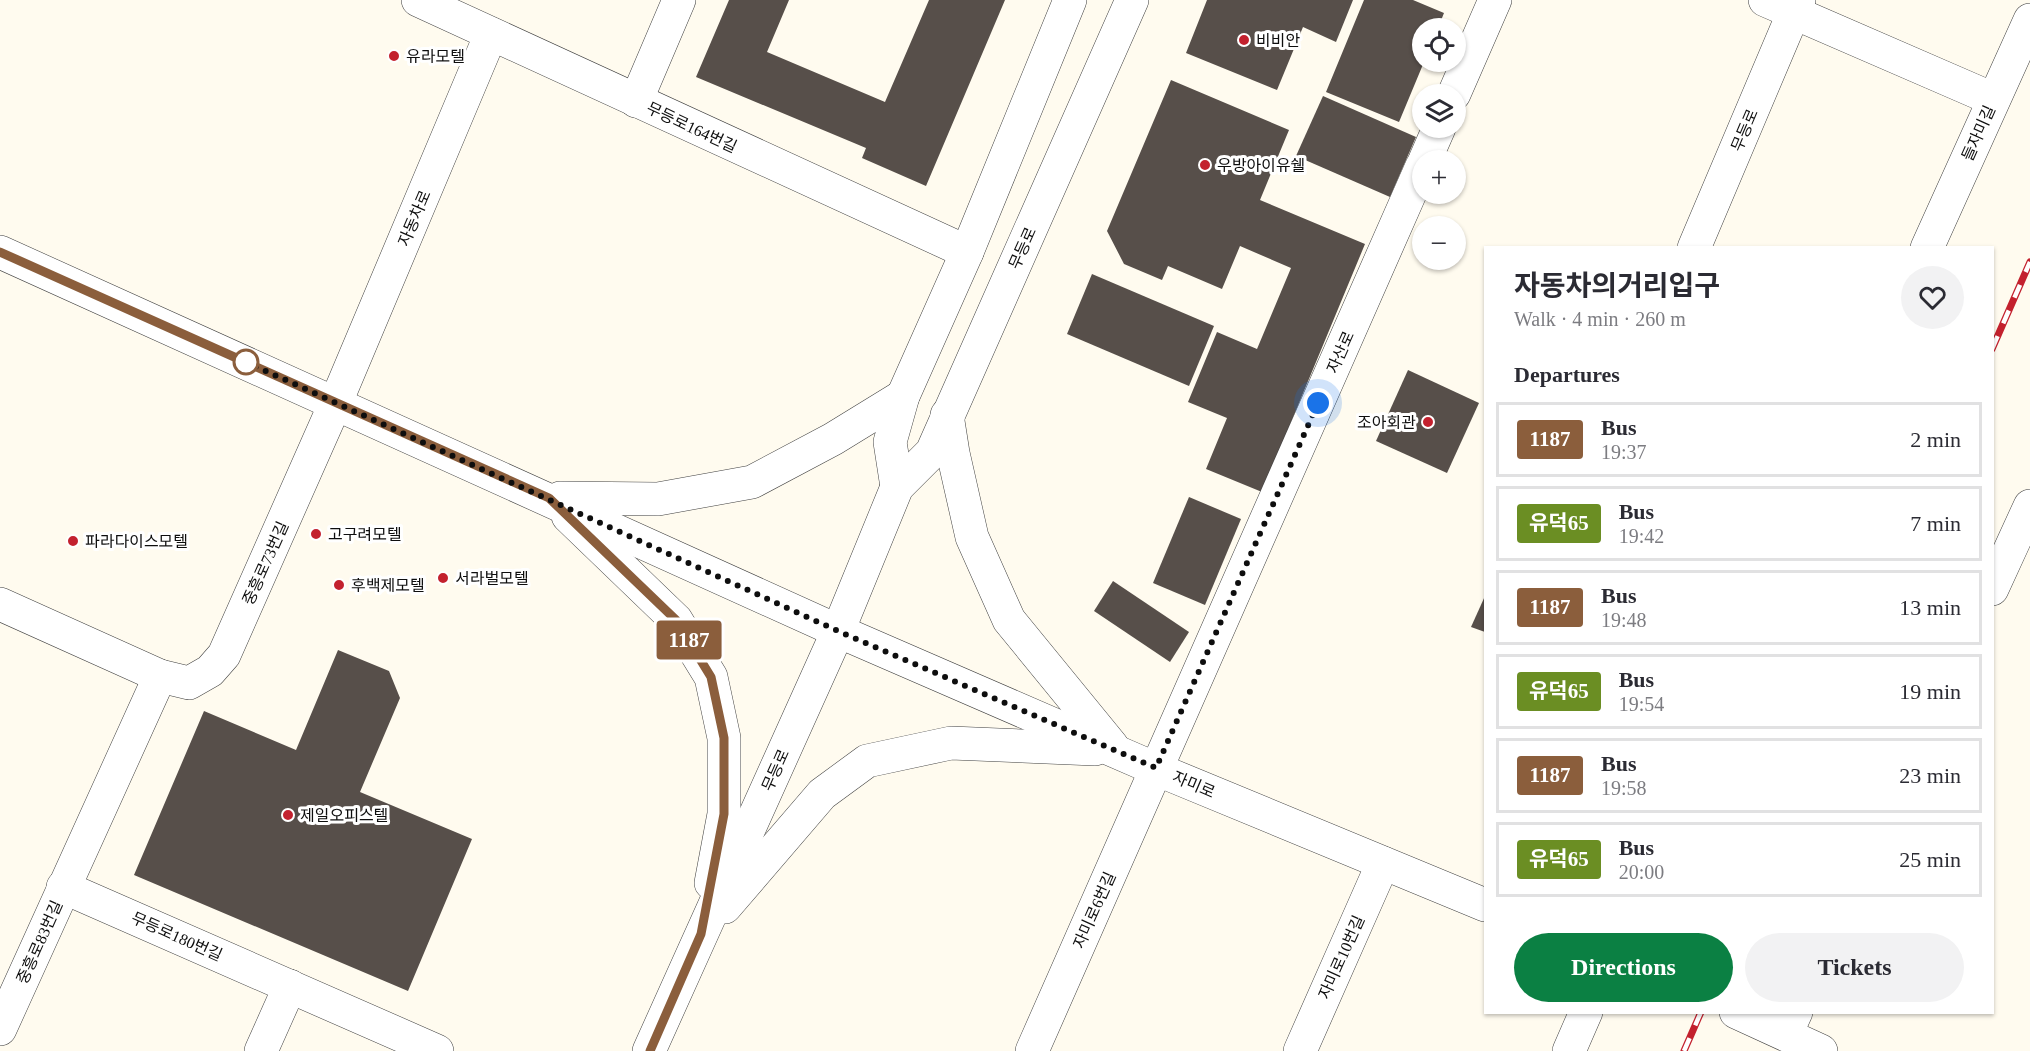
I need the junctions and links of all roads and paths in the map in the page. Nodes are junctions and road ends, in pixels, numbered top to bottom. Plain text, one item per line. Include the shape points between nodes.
1 (418, 0) edge
2 (680, 0) edge
3 (1070, 0) edge
4 (1132, 0) edge
5 (1495, 0) edge
6 (1786, 4) edge
7 (2030, 20) edge
8 (491, 34) junction
9 (1458, 84) edge
10 (1993, 99) junction
11 (636, 101) junction
12 (1412, 189) edge
13 (1695, 246) edge
14 (1928, 246) edge
15 (0, 252) edge
16 (967, 252) junction
17 (903, 396) junction
18 (336, 402) junction
19 (947, 416) junction
20 (897, 487) junction
21 (549, 498) junction
22 (2030, 506) edge
23 (1994, 585) edge
24 (0, 604) edge
25 (838, 631) junction
26 (160, 676) junction
27 (1115, 750) junction
28 (1156, 768) junction
29 (1383, 863) junction
30 (63, 887) junction
31 (1484, 905) edge
32 (701, 934) junction
33 (290, 986) junction
34 (1585, 1014) edge
35 (1745, 1014) edge
36 (1791, 1024) edge
37 (0, 1029) edge
38 (261, 1051) edge
39 (437, 1051) edge
40 (650, 1051) edge
41 (1032, 1051) edge
42 (1300, 1051) edge
43 (1569, 1051) edge
44 (1821, 1051) edge

1 - 8 street, 무등로164번길
2 - 11 street
3 - 16 street
4 - 19 street, 무등로
5 - 9 street
6 - 10 street, 무등로
6 - 13 street, 무등로
7 - 10 street, 들자미길
8 - 11 street, 무등로164번길
8 - 18 street, 자동차로
10 - 14 street, 들자미길
11 - 16 street, 무등로164번길
12 - 28 street, 자산로
15 - 18 street
16 - 17 street
17 - 20 street via 890,442
17 - 21 street via 752,482 658,499
18 - 21 street
18 - 26 street, 중흥로73번길 via 224,655 210,671 189,683
19 - 20 street, 무등로 via 932,452
19 - 27 street via 972,537 1009,620
20 - 25 street, 무등로
21 - 25 street
21 - 32 street via 676,620 711,677 724,738 724,814
22 - 23 street
24 - 26 street, 중흥로73번길
25 - 27 street, 자미로
25 - 32 street, 무등로
26 - 30 street
27 - 28 street, 자미로
27 - 32 street via 951,742 867,761 822,794
28 - 29 street, 자미로
28 - 41 street, 자미로6번길
29 - 31 street, 자미로
29 - 42 street, 자미로10번길
30 - 33 street, 무등로180번길
30 - 37 street, 중흥로83번길
32 - 40 street, 무등로
33 - 38 street
33 - 39 street, 무등로180번길
34 - 43 street
35 - 36 street
36 - 44 street

